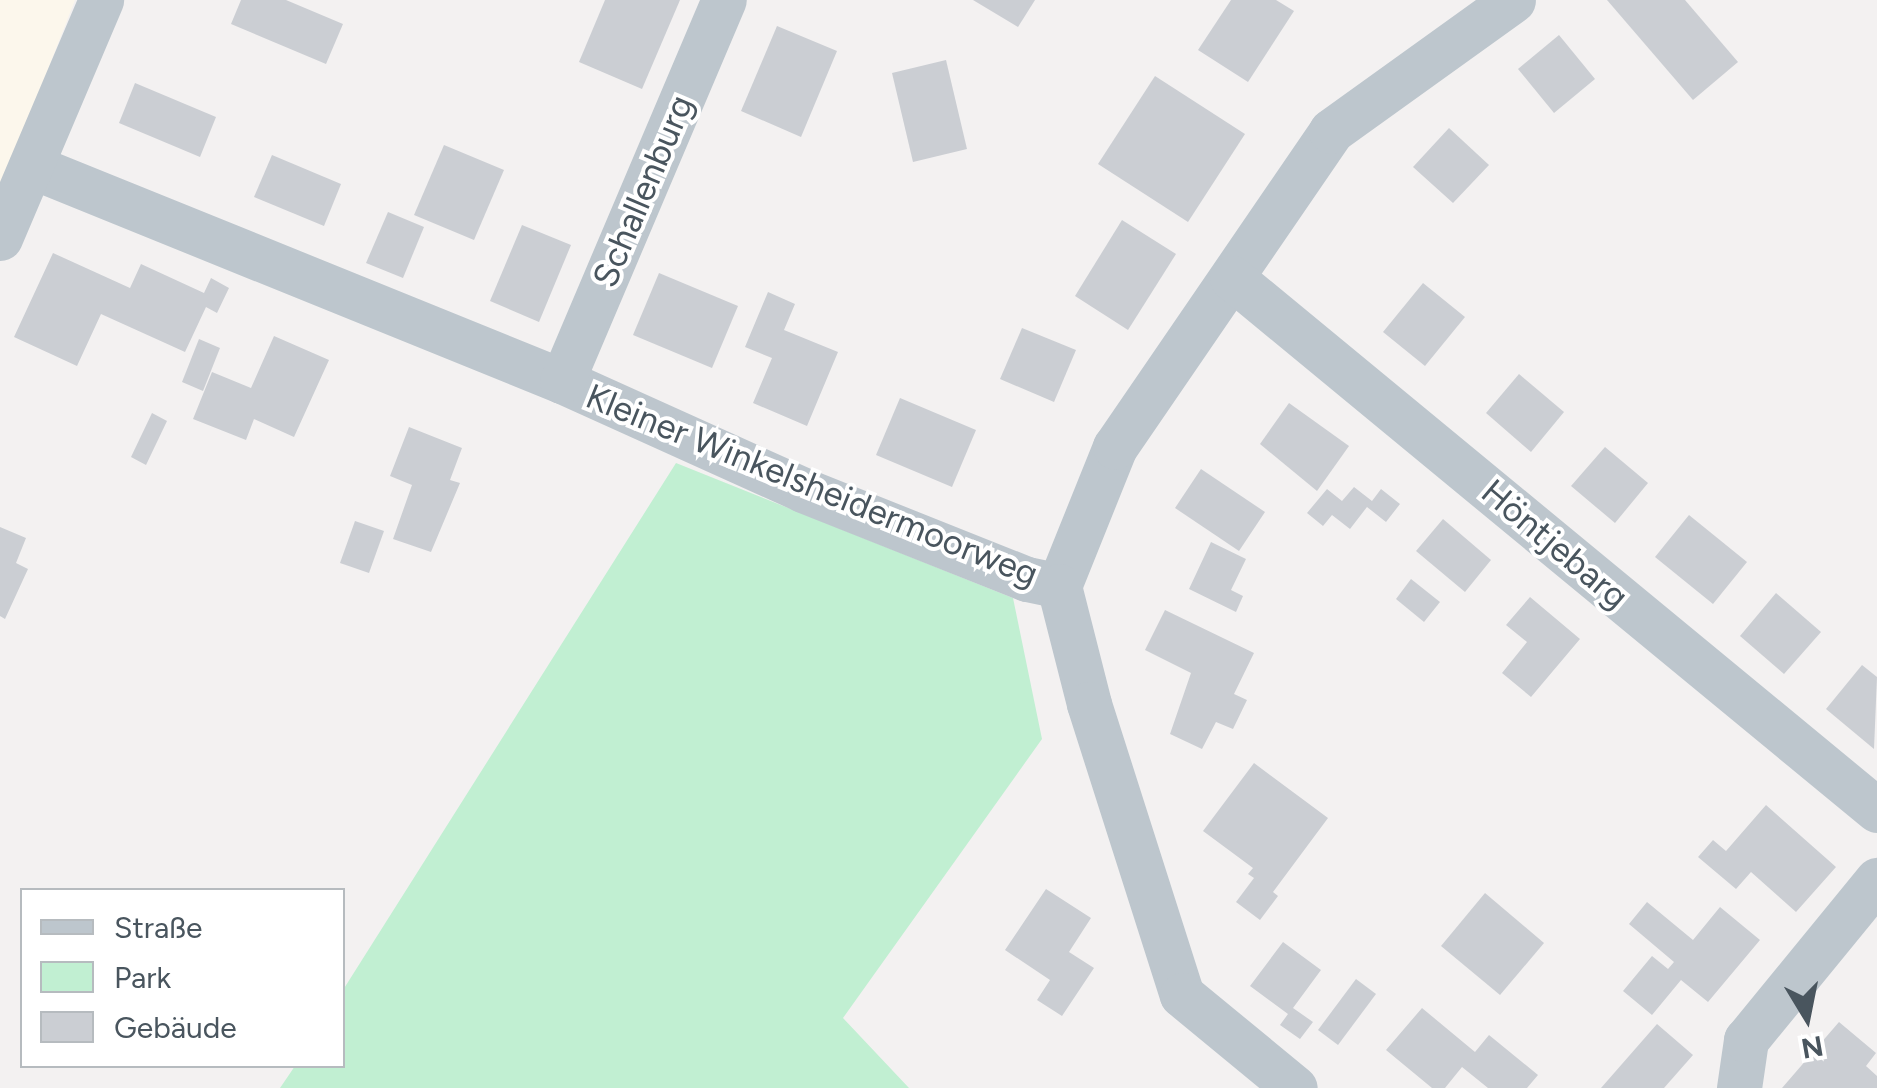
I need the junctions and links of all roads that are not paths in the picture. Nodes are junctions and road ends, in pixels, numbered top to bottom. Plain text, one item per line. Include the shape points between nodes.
1 (101, 0) edge
2 (724, 0) edge
3 (1513, 0) edge
4 (31, 166) junction
5 (0, 238) edge
6 (1232, 278) junction
7 (562, 382) junction
8 (1059, 586) junction
9 (1877, 810) edge
10 (1877, 880) edge
11 (1294, 1088) edge
12 (1739, 1088) edge

1 - 4 street
2 - 7 street, Schallenburg
3 - 6 street, Kleiner Winkelsheidermoorweg via 1332,132
4 - 5 street
4 - 7 street, Kleiner Winkelsheidermoorweg
6 - 8 street, Kleiner Winkelsheidermoorweg via 1115,447
6 - 9 street, Höntjebarg
7 - 8 street, Kleiner Winkelsheidermoorweg via 804,490
8 - 11 street via 1088,704 1182,995
10 - 12 street via 1746,1040

